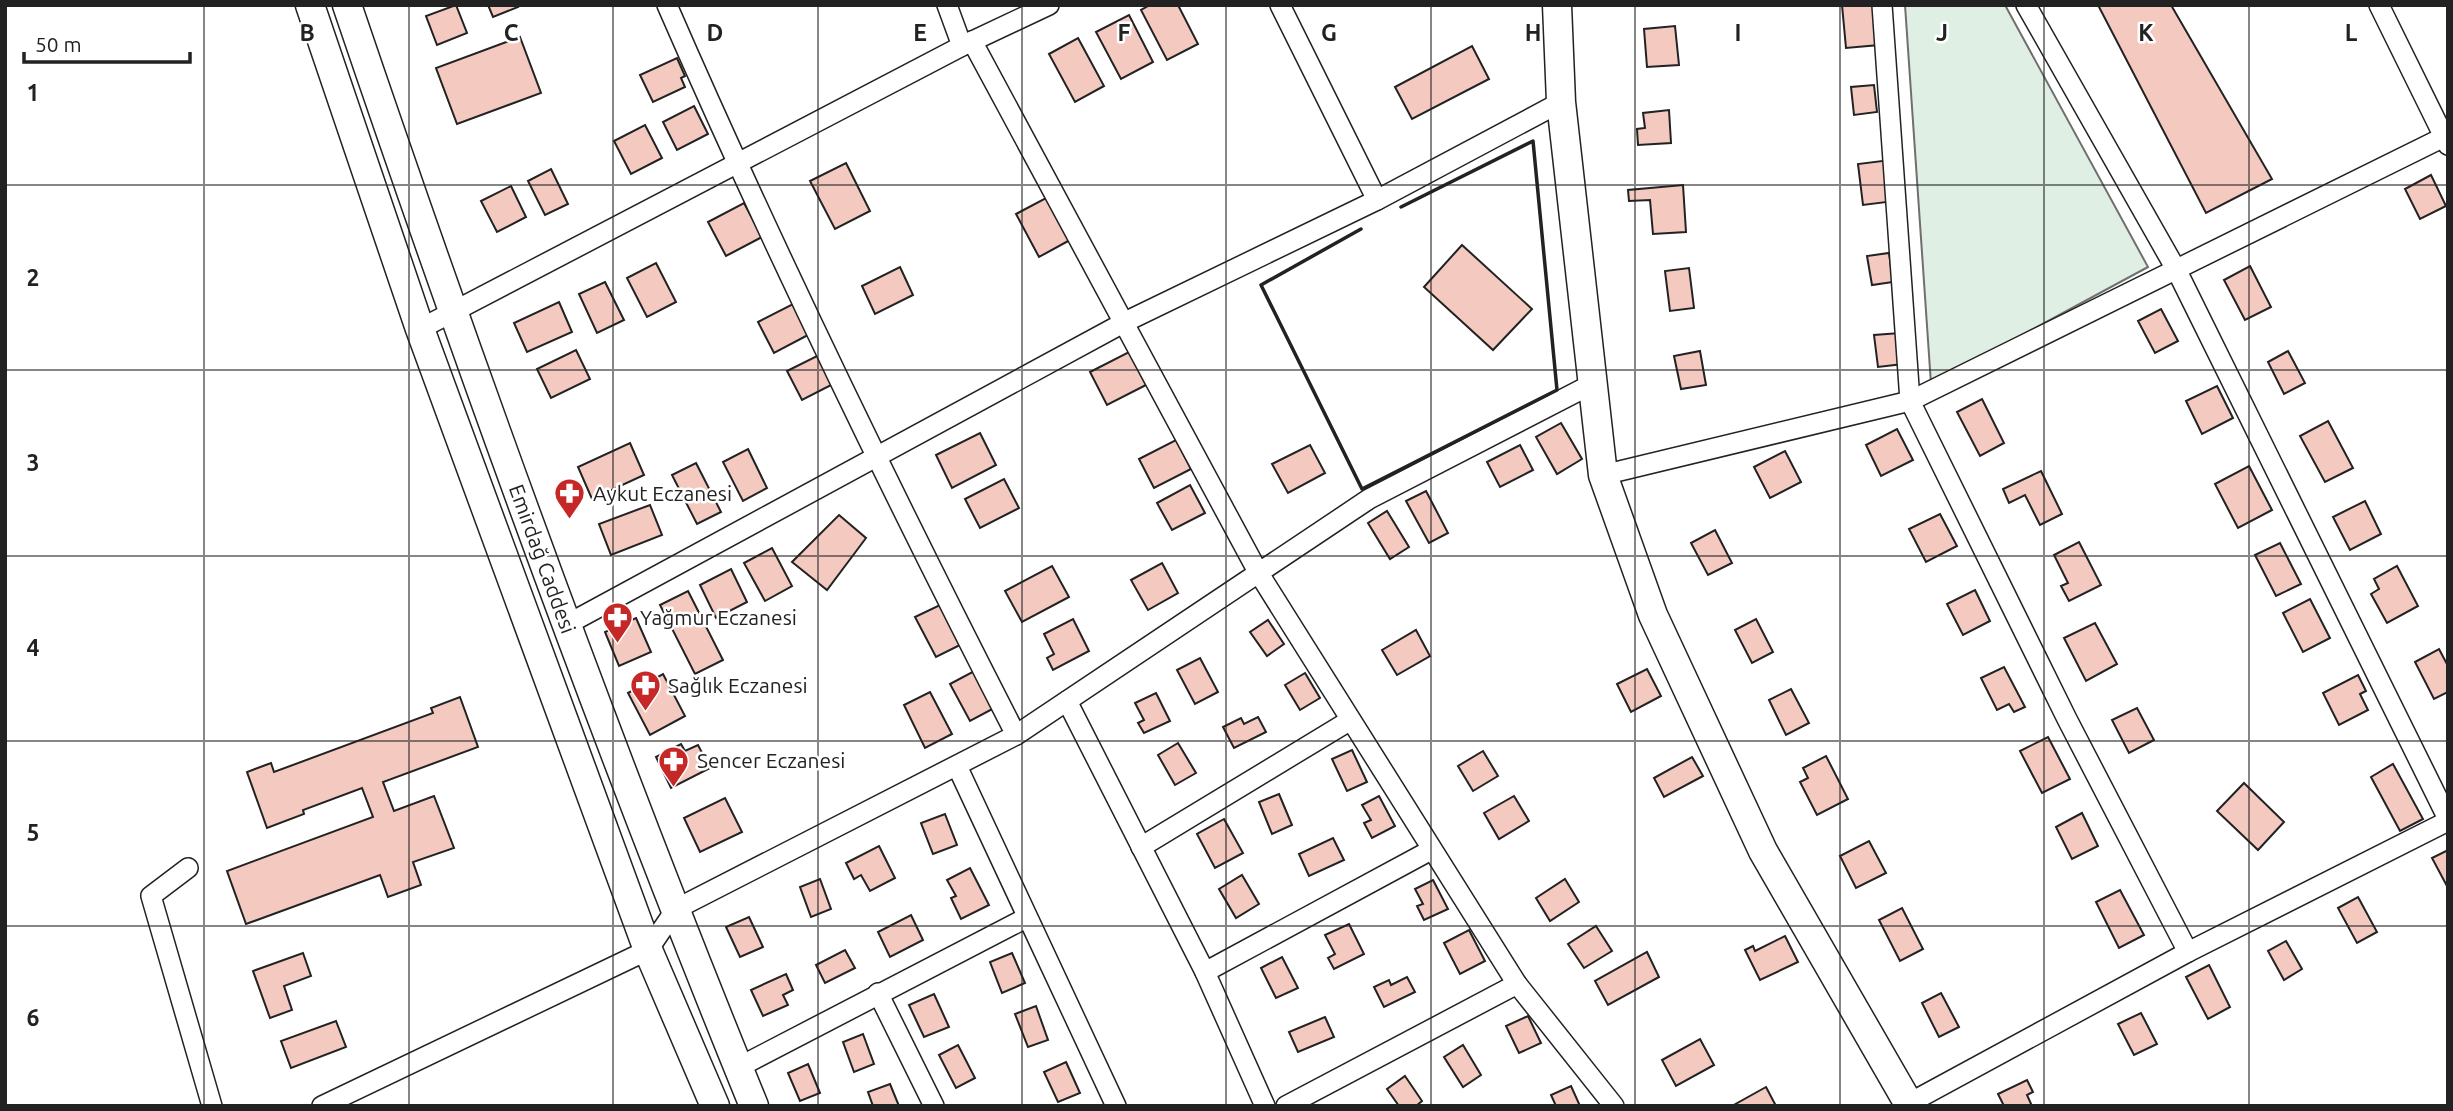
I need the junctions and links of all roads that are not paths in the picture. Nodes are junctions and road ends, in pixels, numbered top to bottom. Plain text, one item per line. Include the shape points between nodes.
1 (310, 5) edge
2 (347, 5) edge
3 (667, 5) edge
4 (947, 5) edge
5 (1049, 5) edge
6 (1280, 5) edge
7 (1557, 5) edge
8 (1882, 5) edge
9 (2026, 5) edge
10 (2379, 5) edge
11 (967, 43) junction
12 (1561, 102) junction
13 (2446, 139) edge
14 (736, 164) junction
15 (1377, 200) junction
16 (2177, 271) junction
17 (450, 311) junction
18 (1125, 322) junction
19 (420, 329) junction
20 (1592, 384) junction
21 (1910, 401) junction
22 (874, 457) junction
23 (1603, 475) junction
24 (1258, 572) junction
25 (566, 625) junction
26 (1067, 701) junction
27 (1349, 721) junction
28 (1016, 735) junction
29 (957, 766) junction
30 (2448, 820) edge
31 (1141, 848) junction
32 (1431, 850) junction
33 (188, 868) dead end
34 (676, 909) junction
35 (1026, 918) junction
36 (648, 950) junction
37 (2188, 952) junction
38 (1205, 972) junction
39 (1517, 984) junction
40 (878, 993) junction
41 (738, 1067) junction
42 (1907, 1105) edge
43 (212, 1106) edge
44 (322, 1106) edge
45 (715, 1106) edge
46 (754, 1106) edge
47 (934, 1106) edge
48 (1116, 1106) edge
49 (1265, 1106) edge
50 (1286, 1106) edge
51 (1614, 1106) edge

1 - 19 main road, Emirdağ Caddesi
2 - 17 main road, Emirdağ Caddesi
3 - 14 street
4 - 11 street
5 - 11 street
6 - 15 street
7 - 12 main road
8 - 21 street
9 - 16 street
10 - 13 street
11 - 14 street
11 - 18 street
12 - 15 street
12 - 20 main road
13 - 16 street
14 - 17 street
14 - 22 street
15 - 18 street
16 - 21 street
16 - 30 street
17 - 19 street
17 - 25 main road, Emirdağ Caddesi
18 - 22 street
18 - 24 street
19 - 36 main road, Emirdağ Caddesi
20 - 23 main road
20 - 24 street via 1369,499
21 - 23 street
21 - 37 street
22 - 25 street
22 - 28 street
23 - 42 main road via 1653,615 1763,851
24 - 26 street
24 - 27 street
25 - 34 main road, Emirdağ Caddesi
26 - 28 street
26 - 31 street
27 - 31 street
27 - 32 street
28 - 29 street
29 - 34 street
29 - 35 street
30 - 37 street
31 - 38 street
32 - 38 street
32 - 39 street
33 - 43 street via 151,896
34 - 36 street
34 - 41 main road, Emirdağ Caddesi
35 - 40 street
35 - 48 street
36 - 44 street
36 - 45 main road, Emirdağ Caddesi
37 - 42 street
38 - 49 street
39 - 50 street
39 - 51 street
40 - 41 street
40 - 47 street
41 - 46 main road, Emirdağ Caddesi

